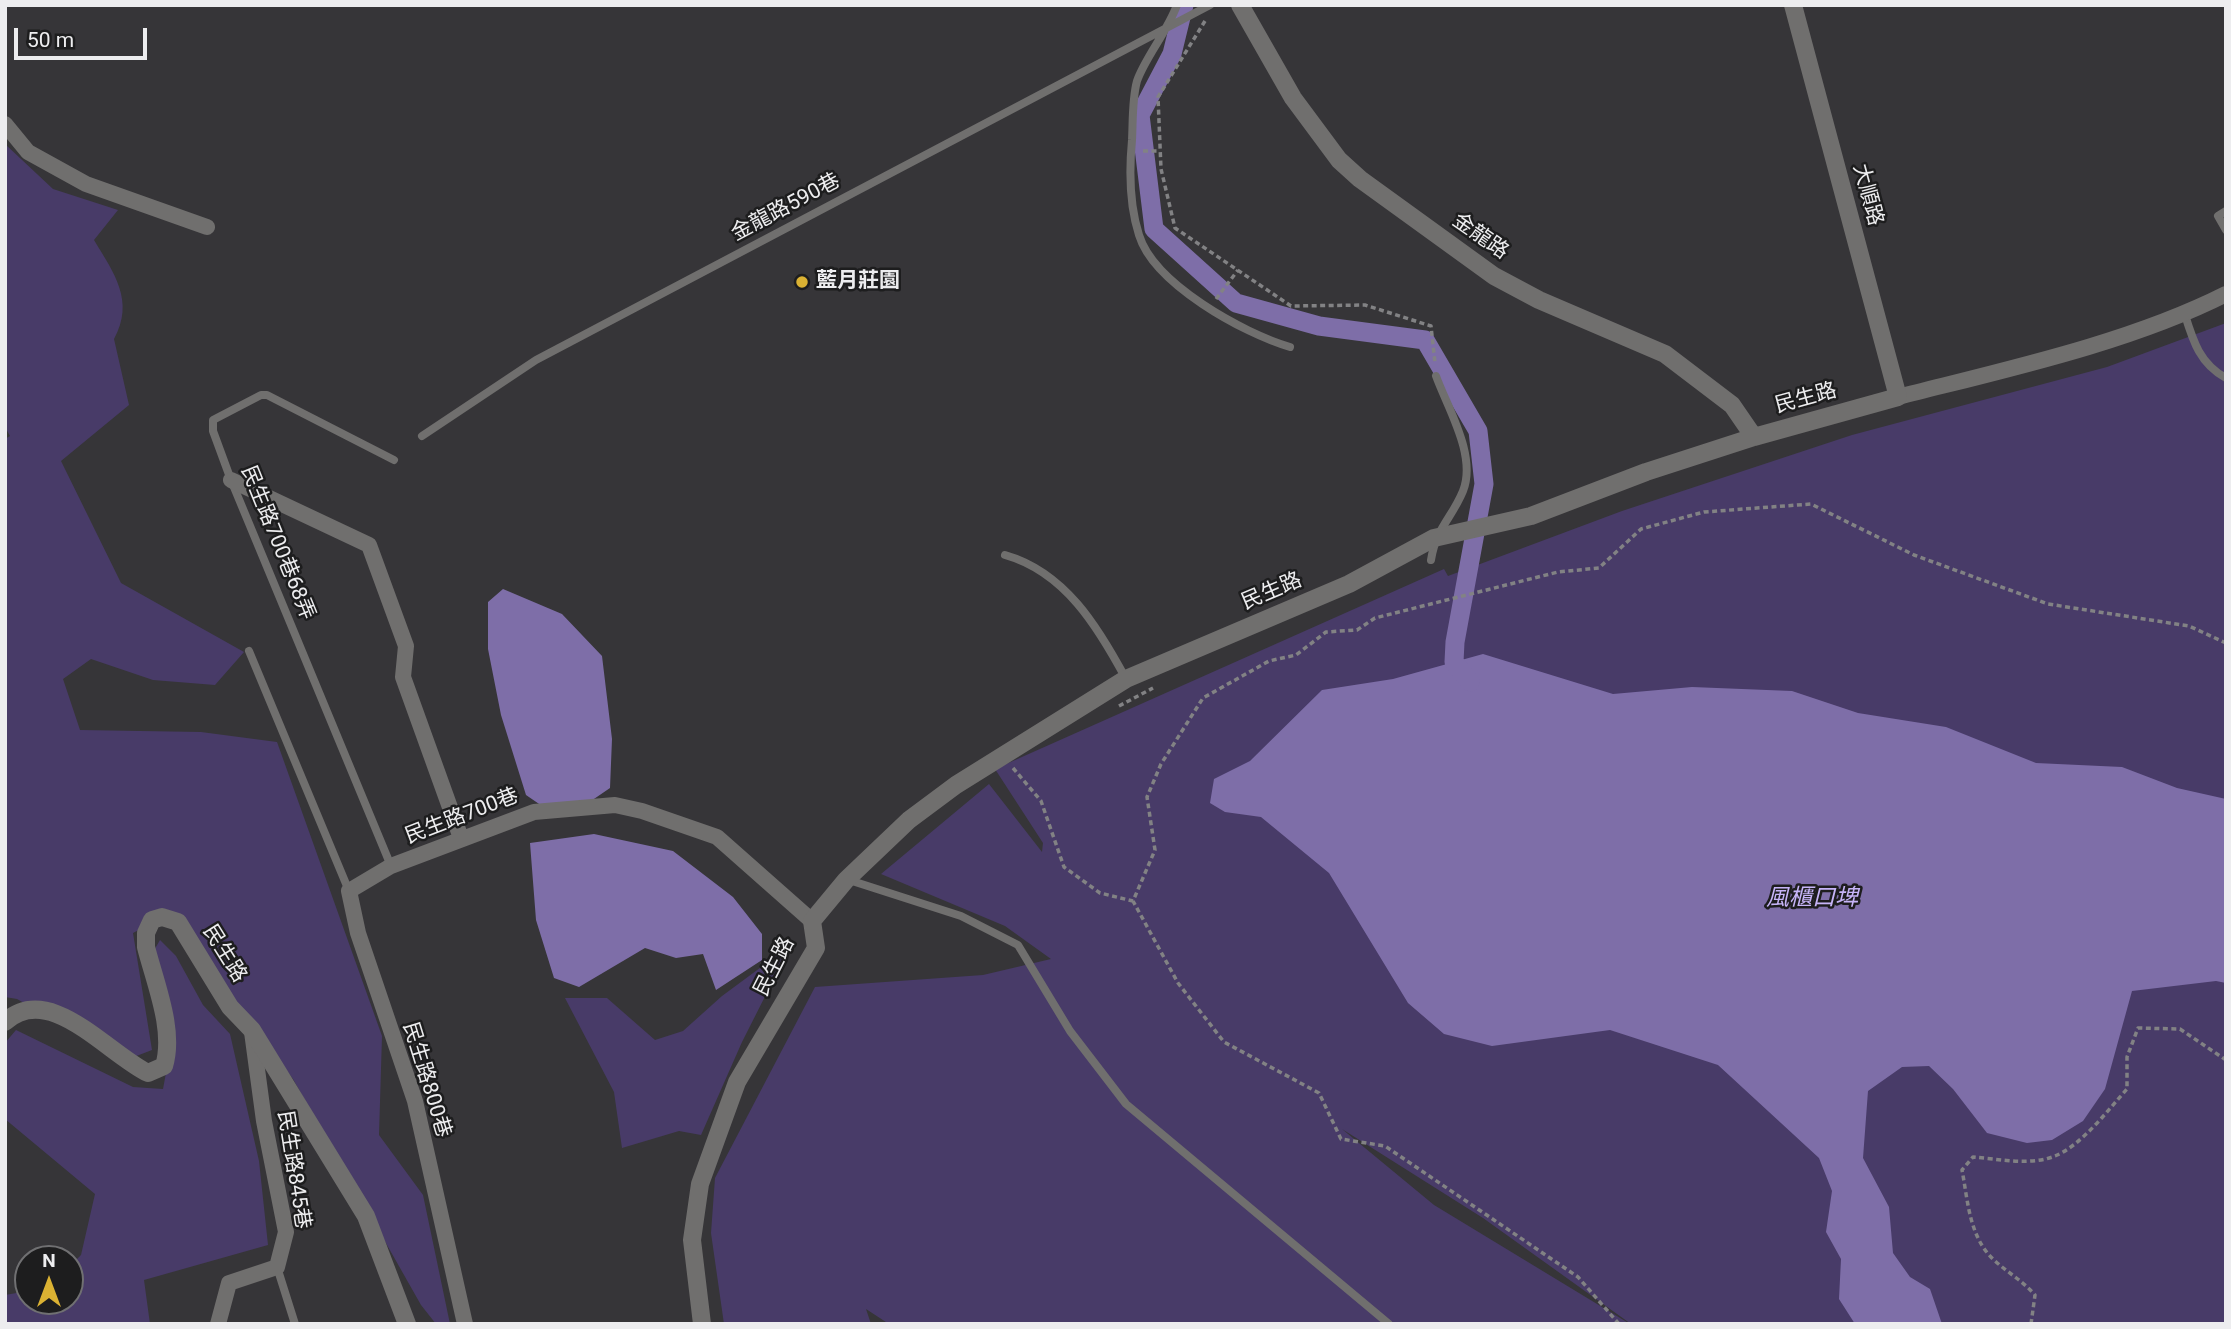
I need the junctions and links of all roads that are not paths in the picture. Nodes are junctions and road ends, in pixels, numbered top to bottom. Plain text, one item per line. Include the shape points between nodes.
1 (1177, 5) edge
2 (1210, 5) edge
3 (1240, 5) edge
4 (1793, 5) edge
5 (1172, 25) junction
6 (5, 124) edge
7 (2226, 211) edge
8 (206, 227) dead end
9 (2226, 230) edge
10 (2226, 294) edge
11 (2185, 315) junction
12 (1290, 347) dead end
13 (1436, 376) road end
14 (2226, 378) edge
15 (1898, 397) junction
16 (422, 436) dead end
17 (1754, 437) junction
18 (394, 460) dead end
19 (231, 480) junction
20 (1434, 538) junction
21 (1005, 555) dead end
22 (1431, 560) dead end
23 (249, 652) dead end
24 (1126, 679) junction
25 (461, 838) junction
26 (391, 866) junction
27 (846, 880) junction
28 (349, 891) junction
29 (812, 921) junction
30 (5, 1021) edge
31 (252, 1030) junction
32 (277, 1267) junction
33 (218, 1324) edge
34 (295, 1324) edge
35 (407, 1324) edge
36 (465, 1324) edge
37 (702, 1324) edge
38 (1389, 1324) edge

1 - 5 lane
2 - 5 lane, 金龍路590巷
3 - 17 street, 金龍路 via 1293,98 1339,160 1360,180 1494,276 1538,300 1665,354 1732,405
4 - 15 street, 大順路
5 - 12 lane via 1138,80 1130,187 1139,236 1147,252 1208,308 1256,336
5 - 16 lane, 金龍路590巷 via 536,360
6 - 8 street via 28,152 86,184
7 - 9 lane via 2218,216
10 - 11 street, 民生路
11 - 14 lane via 2201,356 2209,368
11 - 15 street, 民生路 via 2009,369
13 - 20 lane via 1466,458 1467,480
15 - 17 street, 民生路
17 - 20 street, 民生路 via 1531,516
18 - 19 lane, 民生路700巷68弄 via 261,395 213,421
19 - 25 street via 369,545 406,646 403,677
19 - 26 lane, 民生路700巷68弄
20 - 22 lane
20 - 24 street, 民生路 via 1349,584
21 - 24 lane via 1027,561 1061,584 1103,635
23 - 28 lane
24 - 27 street, 民生路 via 909,820
25 - 26 street, 民生路700巷
25 - 29 street, 民生路700巷 via 534,812 615,805 642,811 717,837
26 - 28 street, 民生路700巷
27 - 29 street, 民生路
27 - 38 lane via 961,916 1018,945 1069,1031 1126,1104
28 - 36 street, 民生路800巷 via 358,933 415,1101
29 - 37 street, 民生路 via 816,948 737,1082 700,1184 692,1240
30 - 31 street, 民生路 via 17,1011 40,1008 59,1013 129,1064 148,1073 164,1066 167,1036 146,947 152,920 162,917 178,922 230,1007
31 - 32 street, 民生路845巷 via 286,1232
31 - 35 street, 民生路 via 366,1216
32 - 33 street via 229,1283
32 - 34 lane

